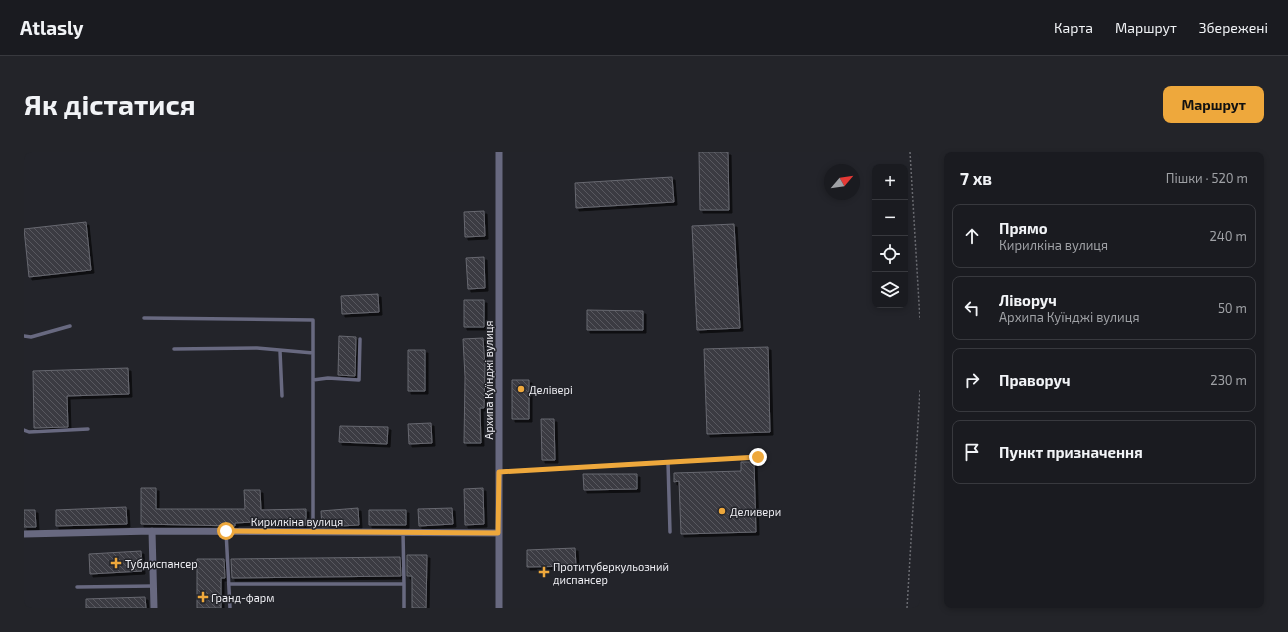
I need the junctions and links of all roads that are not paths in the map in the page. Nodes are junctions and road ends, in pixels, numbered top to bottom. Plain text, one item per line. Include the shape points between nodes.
1 (499, 152) edge
2 (144, 318) dead end
3 (70, 326) dead end
4 (24, 336) edge
5 (360, 339) dead end
6 (174, 349) dead end
7 (280, 351) junction
8 (313, 353) junction
9 (313, 380) junction
10 (282, 396) dead end
11 (88, 429) dead end
12 (24, 430) edge
13 (758, 457) dead end
14 (668, 462) junction
15 (499, 472) junction
16 (152, 530) junction
17 (226, 531) junction
18 (313, 532) junction
19 (403, 532) junction
20 (670, 532) dead end
21 (498, 533) junction
22 (24, 534) edge
23 (229, 584) junction
24 (404, 584) junction
25 (154, 586) junction
26 (76, 588) dead end
27 (154, 608) edge
28 (230, 608) edge
29 (404, 608) edge
30 (499, 608) edge

1 - 15 street, Архипа Куїнджі вулиця
2 - 8 lane via 313,320
3 - 4 lane via 30,337
5 - 9 lane via 359,380
6 - 7 lane via 257,348
7 - 8 lane
7 - 10 lane
8 - 9 lane
9 - 18 lane
11 - 12 lane via 29,432
13 - 14 lane
14 - 15 lane
14 - 20 lane
15 - 21 street, Архипа Куїнджі вулиця
16 - 17 street, Кирилкіна вулиця
16 - 22 street, Кирилкіна вулиця
16 - 25 street
17 - 18 street, Кирилкіна вулиця
17 - 23 lane
18 - 19 street, Кирилкіна вулиця
19 - 21 street, Кирилкіна вулиця
19 - 24 lane
21 - 30 street, Архипа Куїнджі вулиця
23 - 24 lane
23 - 28 lane
24 - 29 lane
25 - 26 lane
25 - 27 street

